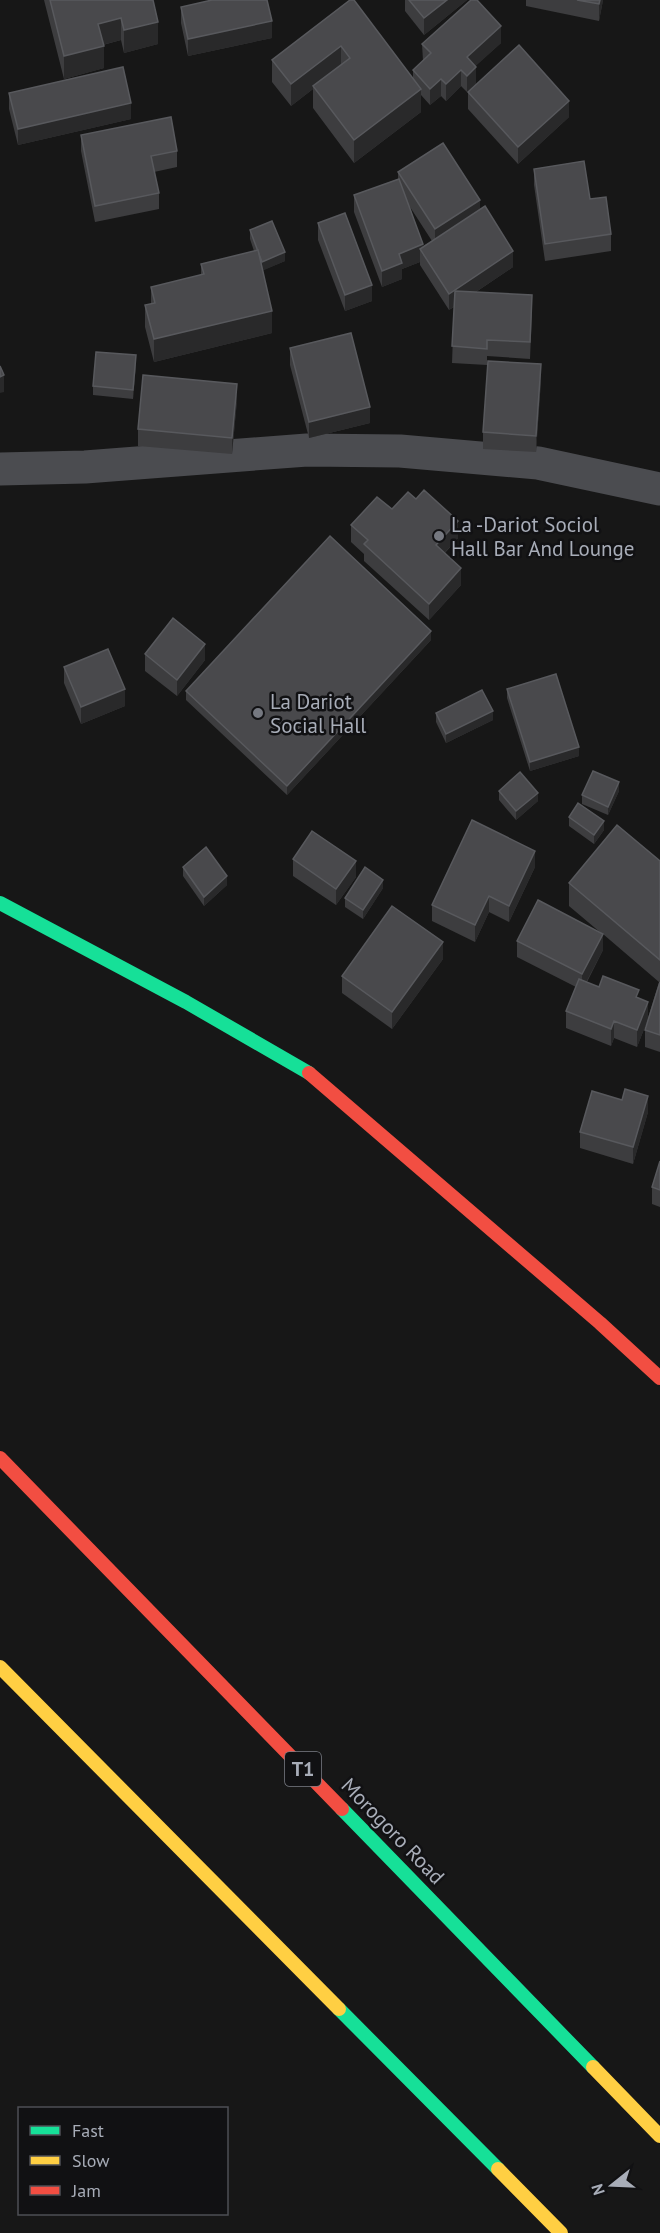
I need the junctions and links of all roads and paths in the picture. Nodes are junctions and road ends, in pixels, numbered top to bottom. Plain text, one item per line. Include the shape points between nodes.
1 (0, 469) edge
2 (660, 489) edge
3 (0, 903) edge
4 (660, 1378) edge
5 (0, 1458) edge
6 (0, 1667) edge
7 (660, 2136) edge
8 (561, 2233) edge

1 - 2 street via 85,467 306,450 400,451 538,463
3 - 4 main road via 186,1002 314,1076
5 - 7 main road, Morogoro Road / T1
6 - 8 main road

